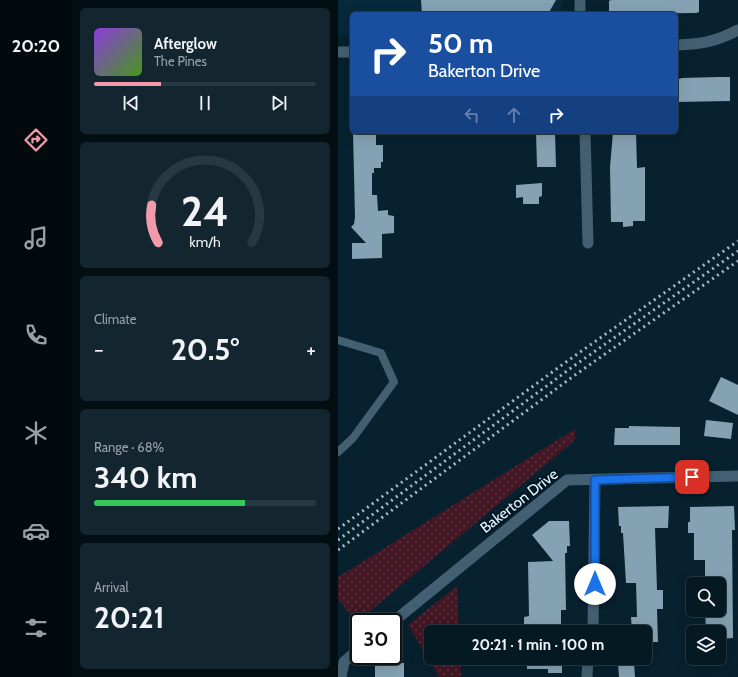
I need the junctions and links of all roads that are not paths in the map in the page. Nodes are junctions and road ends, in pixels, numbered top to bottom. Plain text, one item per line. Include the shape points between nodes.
1 (580, 0) edge
2 (580, 12) edge
3 (738, 30) edge
4 (678, 45) edge
5 (338, 52) edge
6 (350, 52) edge
7 (584, 134) edge
8 (588, 243) dead end
9 (338, 340) edge
10 (338, 452) edge
11 (738, 476) edge
12 (595, 480) junction
13 (402, 615) edge
14 (593, 625) edge
15 (350, 657) edge
16 (587, 665) edge
17 (341, 677) edge
18 (586, 677) edge

1 - 2 street
3 - 4 street via 705,44
5 - 6 street
7 - 8 street
9 - 10 lane via 382,353 394,382 353,438
11 - 12 street, Bakerton Drive
12 - 13 street, Bakerton Drive via 567,480
12 - 14 street
15 - 17 street via 344,662
16 - 18 street

